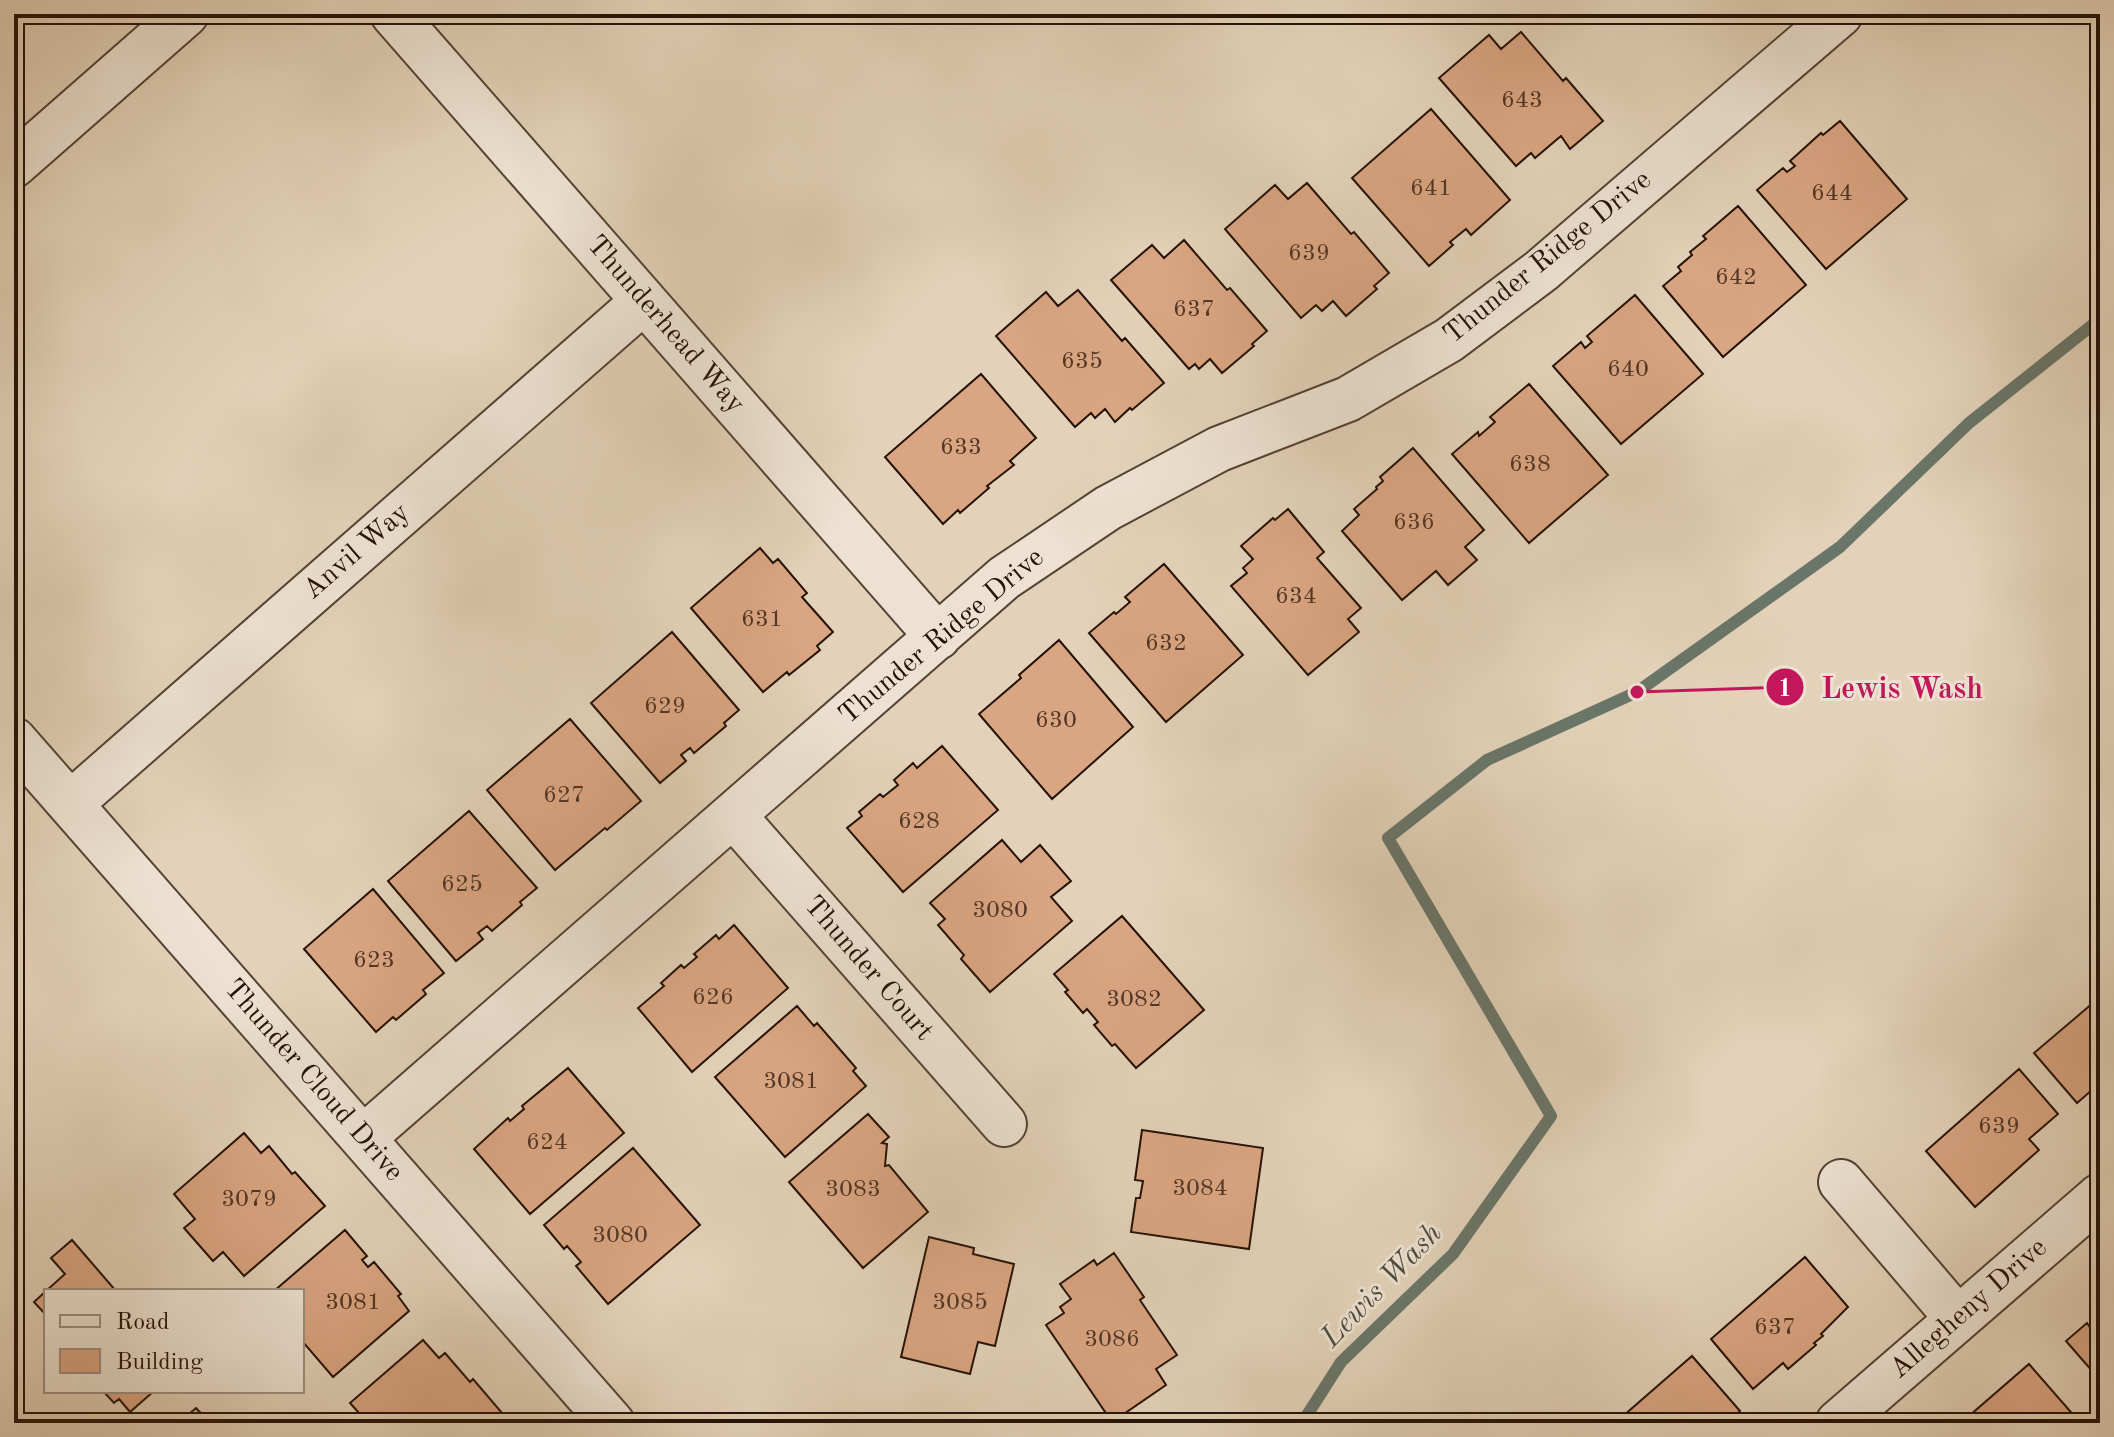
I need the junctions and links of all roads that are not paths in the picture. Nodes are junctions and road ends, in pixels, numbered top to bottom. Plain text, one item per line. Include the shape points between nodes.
1 (186, 14) edge
2 (393, 14) edge
3 (1840, 14) edge
4 (14, 165) edge
5 (644, 301) junction
6 (938, 637) junction
7 (14, 740) edge
8 (70, 804) junction
9 (733, 815) junction
10 (1004, 1124) dead end
11 (363, 1138) junction
12 (1841, 1182) dead end
13 (2100, 1196) edge
14 (1958, 1319) junction
15 (612, 1423) edge
16 (1838, 1423) edge

1 - 4 street
2 - 5 street, Thunderhead Way
3 - 6 street, Thunder Ridge Drive via 1541,271 1449,340 1348,399 1219,449 1108,508 1004,578
5 - 6 street, Thunderhead Way
5 - 8 street, Anvil Way
6 - 9 street, Thunder Ridge Drive
7 - 8 street, Thunder Cloud Drive
8 - 11 street, Thunder Cloud Drive
9 - 10 street, Thunder Court
9 - 11 street, Thunder Ridge Drive
11 - 15 street, Thunder Cloud Drive
12 - 14 street
13 - 14 street, Allegheny Drive
14 - 16 street, Allegheny Drive

